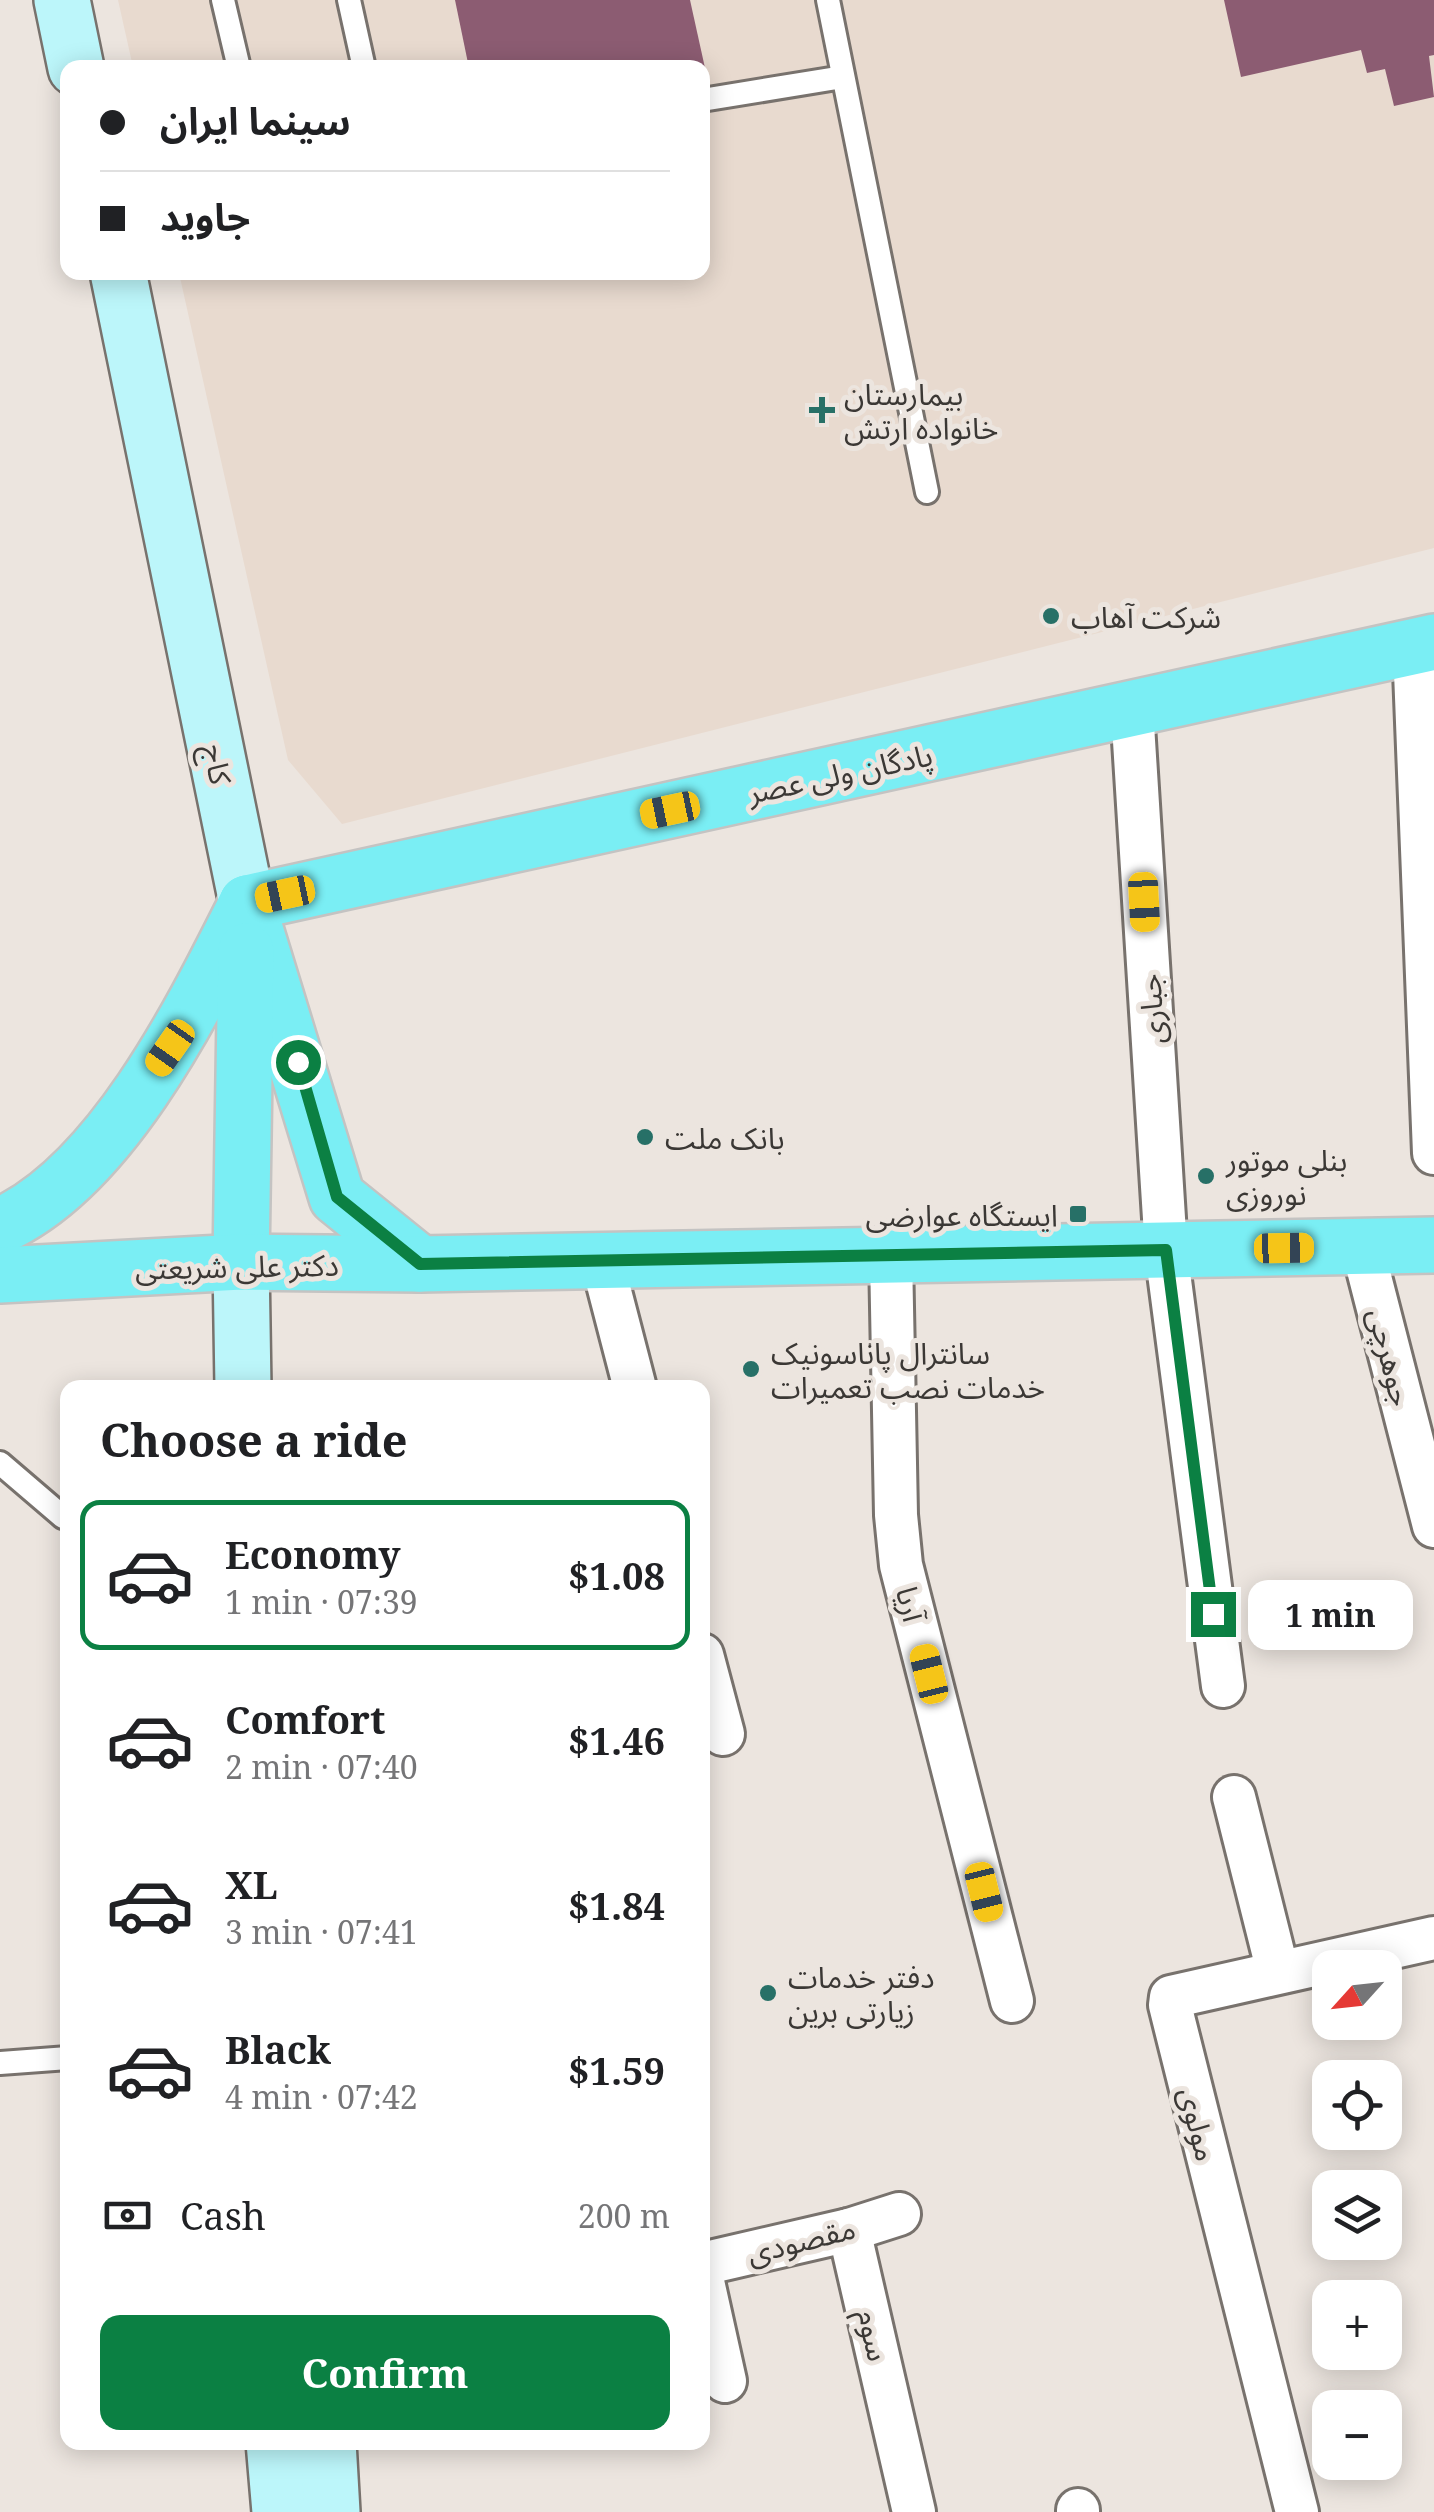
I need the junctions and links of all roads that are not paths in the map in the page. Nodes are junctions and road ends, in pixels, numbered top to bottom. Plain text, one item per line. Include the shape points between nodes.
1 (62, 0) edge
2 (222, 0) edge
3 (349, 0) edge
4 (828, 0) edge
5 (74, 60) edge
6 (237, 60) edge
7 (362, 60) edge
8 (844, 77) junction
9 (710, 99) edge
10 (120, 280) edge
11 (927, 492) dead end
12 (1424, 644) edge
13 (1132, 709) junction
14 (246, 903) junction
15 (1434, 1153) edge
16 (0, 1226) edge
17 (1434, 1245) edge
18 (1362, 1246) junction
19 (1166, 1250) junction
20 (891, 1256) junction
21 (602, 1261) junction
22 (241, 1262) junction
23 (420, 1264) junction
24 (0, 1275) edge
25 (243, 1380) edge
26 (632, 1380) edge
27 (0, 1462) edge
28 (60, 1514) edge
29 (1434, 1526) edge
30 (1223, 1686) dead end
31 (710, 1687) edge
32 (722, 1734) dead end
33 (1234, 1797) dead end
34 (1434, 1938) edge
35 (1278, 1972) junction
36 (1012, 2002) dead end
37 (60, 2059) edge
38 (0, 2063) edge
39 (899, 2214) dead end
40 (849, 2230) junction
41 (710, 2262) edge
42 (710, 2313) edge
43 (725, 2381) dead end
44 (275, 2450) edge
45 (328, 2450) edge
46 (280, 2512) edge
47 (332, 2512) edge
48 (914, 2512) edge
49 (1297, 2512) edge

1 - 5 main road
2 - 6 lane
3 - 7 lane
4 - 8 lane
8 - 9 lane
8 - 11 lane
10 - 14 main road, کاج
12 - 13 main road, پادگان ولی عصر
12 - 15 street
13 - 14 main road, پادگان ولی عصر
13 - 19 street, جباری
14 - 16 main road via 184,1025 106,1136 58,1188
14 - 22 main road, کاج
14 - 23 main road via 337,1197
17 - 18 main road, دکتر علی شریعتی
18 - 19 main road, دکتر علی شریعتی
18 - 29 street, جوهرچی
19 - 20 main road, دکتر علی شریعتی
19 - 30 street, جباری
20 - 21 main road, دکتر علی شریعتی
20 - 36 street, آریا via 901,1565
21 - 23 main road, دکتر علی شریعتی
21 - 26 street
22 - 23 main road, دکتر علی شریعتی
22 - 24 main road, دکتر علی شریعتی
22 - 25 main road
27 - 28 lane
31 - 32 street
33 - 35 street
34 - 35 street, مولوی
35 - 49 street, مولوی via 1177,1994 1170,2005
37 - 38 lane
39 - 40 street, مقصودی
40 - 41 street, مقصودی
40 - 48 street, سوم
42 - 43 street
44 - 46 main road
45 - 47 main road

